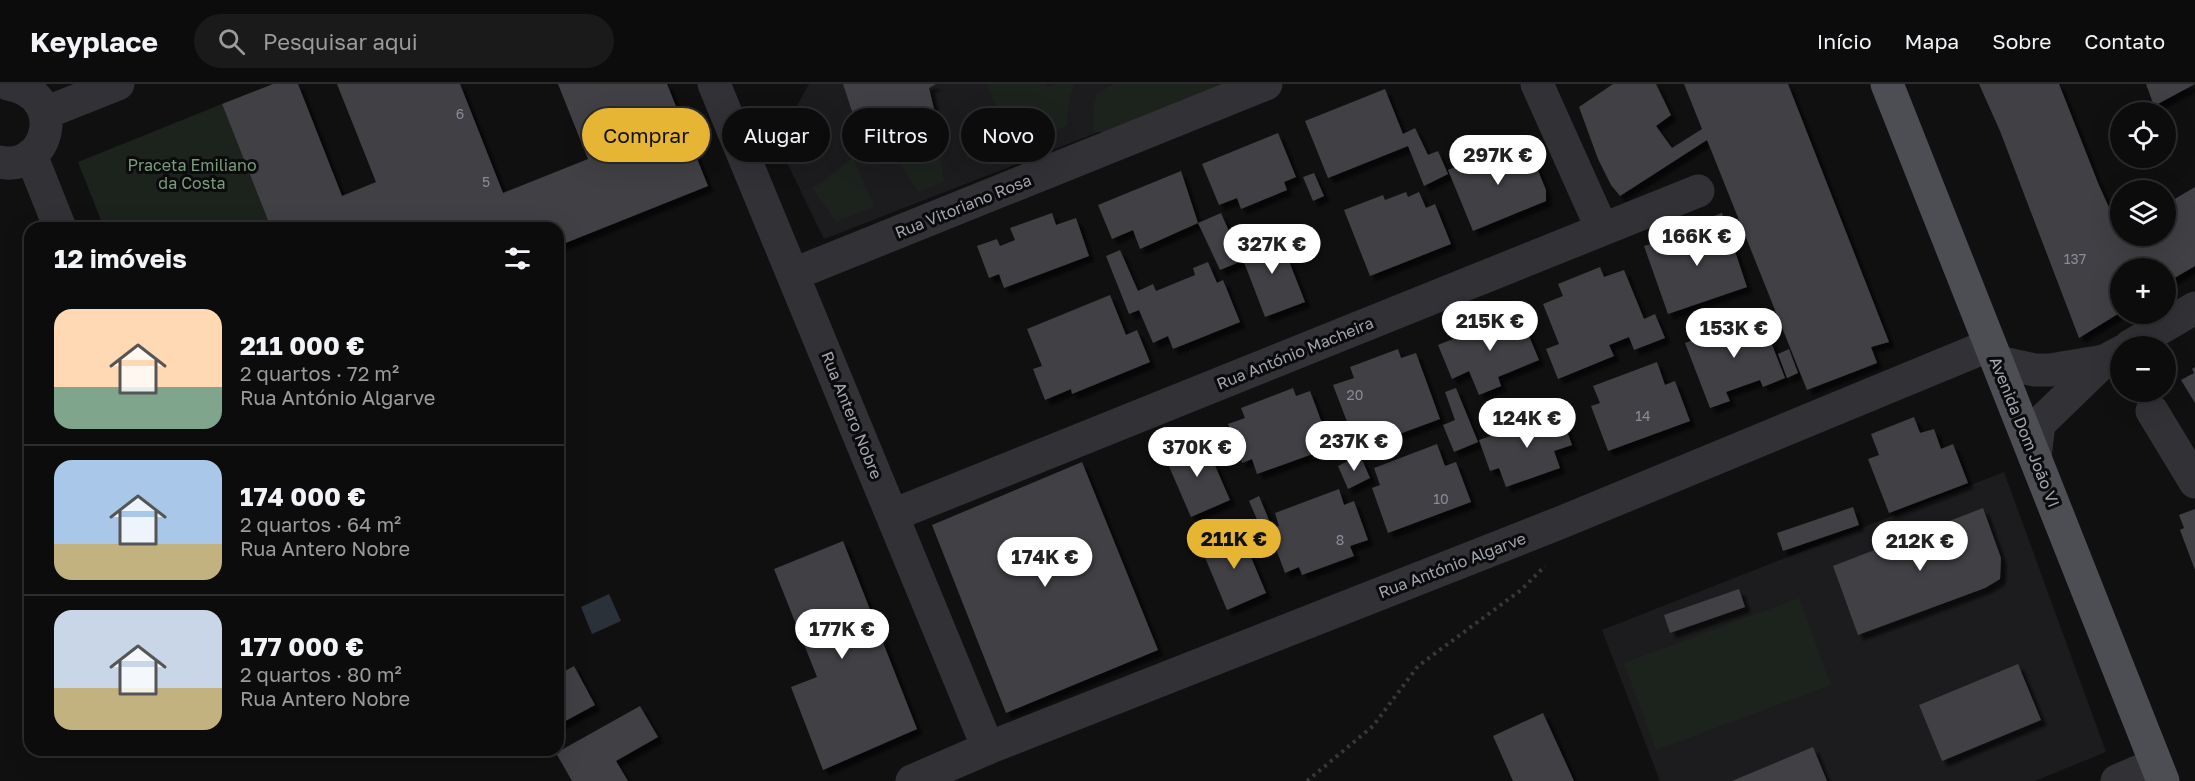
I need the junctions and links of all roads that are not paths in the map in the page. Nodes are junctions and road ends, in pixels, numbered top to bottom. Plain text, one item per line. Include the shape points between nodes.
1 (8, 84) edge
2 (118, 84) edge
3 (714, 84) edge
4 (1266, 84) edge
5 (1538, 84) edge
6 (1887, 84) edge
7 (0, 85) edge
8 (45, 113) junction
9 (31, 155) junction
10 (0, 162) edge
11 (1698, 191) dead end
12 (58, 222) edge
13 (1602, 229) junction
14 (794, 274) junction
15 (2195, 308) edge
16 (2147, 336) edge
17 (1994, 354) junction
18 (2110, 355) edge
19 (2110, 360) edge
20 (2152, 411) dead end
21 (2035, 457) junction
22 (2195, 482) edge
23 (893, 515) junction
24 (988, 748) junction
25 (2159, 773) edge
26 (912, 781) edge
27 (2117, 781) edge

1 - 7 street
1 - 8 street via 31,92
2 - 8 street
3 - 14 street, Rua Antero Nobre
4 - 14 street, Rua Vitoriano Rosa
5 - 13 street
6 - 17 main road, Avenida Dom João VI
8 - 9 street via 45,136
9 - 10 street via 19,162
9 - 12 street
11 - 13 street, Rua António Macheira
13 - 23 street, Rua António Macheira
14 - 23 street, Rua Antero Nobre
15 - 16 street
17 - 18 street via 2028,369 2050,370
17 - 21 main road, Avenida Dom João VI
17 - 24 street, Rua António Algarve
19 - 21 street via 2039,423
20 - 22 street
21 - 25 main road, Avenida Dom João VI
23 - 24 street, Rua Antero Nobre
24 - 26 street, Rua António Algarve
25 - 27 street

